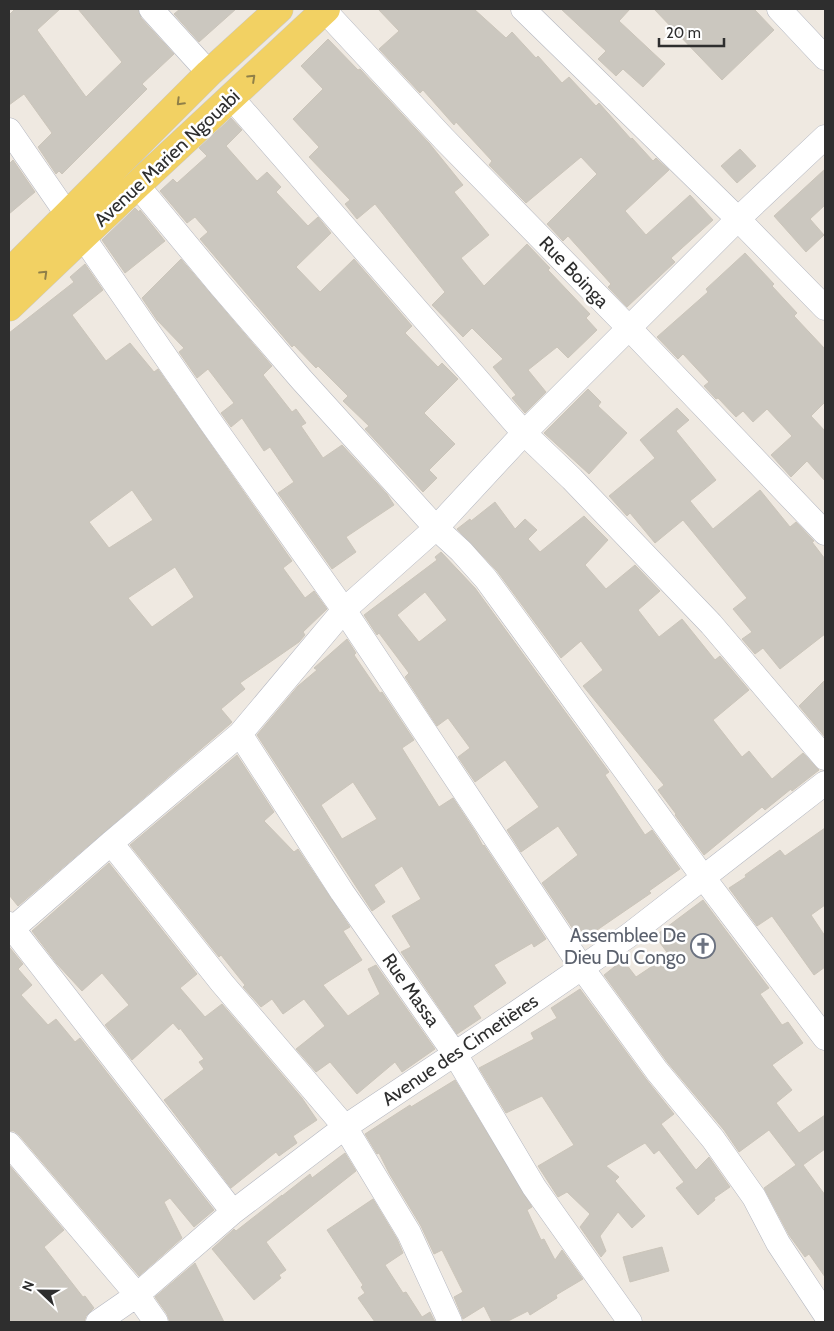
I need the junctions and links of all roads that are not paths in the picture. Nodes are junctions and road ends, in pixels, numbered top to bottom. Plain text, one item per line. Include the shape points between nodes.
1 (151, 9) edge
2 (279, 9) edge
3 (523, 9) edge
4 (780, 9) edge
5 (325, 10) edge
6 (825, 58) edge
7 (209, 73) junction
8 (232, 97) junction
9 (9, 130) edge
10 (825, 137) edge
11 (137, 185) junction
12 (68, 215) junction
13 (738, 219) junction
14 (82, 238) junction
15 (9, 273) edge
16 (9, 307) edge
17 (825, 308) edge
18 (629, 328) junction
19 (524, 433) junction
20 (436, 528) junction
21 (825, 533) edge
22 (344, 610) junction
23 (240, 734) junction
24 (825, 758) edge
25 (825, 783) edge
26 (111, 843) junction
27 (703, 877) junction
28 (10, 928) edge
29 (582, 968) junction
30 (825, 1038) edge
31 (455, 1054) junction
32 (345, 1127) junction
33 (9, 1144) edge
34 (233, 1212) junction
35 (137, 1295) junction
36 (825, 1314) edge
37 (98, 1322) edge
38 (156, 1322) edge
39 (450, 1322) edge
40 (630, 1322) edge

1 - 7 street
2 - 7 main road
3 - 13 street
4 - 6 street
8 -> 5 main road, Avenue Marien Ngouabi
5 - 18 street, Rue Boinga via 444,139
7 -> 12 main road
8 - 11 main road, Avenue Marien Ngouabi
8 - 19 street
9 - 12 street
10 - 13 street
11 - 14 main road, Avenue Marien Ngouabi
11 - 20 street via 295,372
12 - 14 street
12 - 15 main road
13 - 17 street
13 - 18 street
16 -> 14 main road, Avenue Marien Ngouabi
14 - 22 street
18 - 19 street
18 - 21 street, Rue Boinga
19 - 20 street
19 - 24 street via 711,624
20 - 22 street
20 - 27 street via 486,579
22 - 23 street
22 - 29 street
23 - 26 street
23 - 31 street, Rue Massa via 342,892
25 - 27 street, Avenue des Cimetières
26 - 28 street
26 - 32 street via 222,983
27 - 29 street, Avenue des Cimetières
27 - 30 street
28 - 34 street
29 - 31 street, Avenue des Cimetières
29 - 36 street via 754,1197 778,1243
31 - 32 street, Avenue des Cimetières
31 - 40 street, Rue Massa via 534,1187
32 - 34 street, Avenue des Cimetières
32 - 39 street via 409,1233
33 - 35 street
34 - 35 street, Avenue des Cimetières
35 - 37 street, Avenue des Cimetières
35 - 38 street

